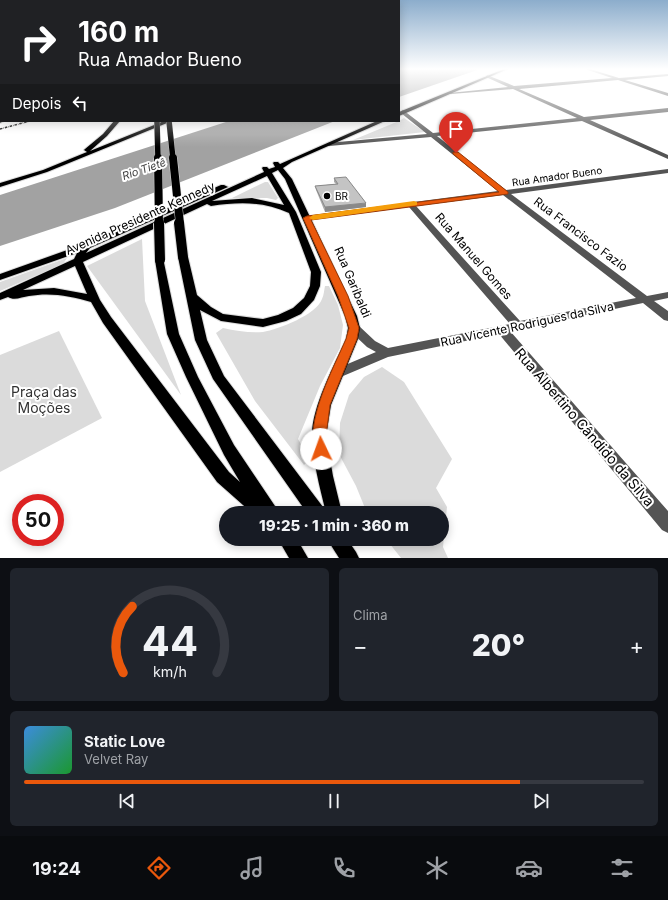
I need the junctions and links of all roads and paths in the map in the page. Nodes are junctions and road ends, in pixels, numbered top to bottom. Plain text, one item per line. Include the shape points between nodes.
1 (446, 95) edge
2 (528, 95) edge
3 (668, 110) edge
4 (401, 113) edge
5 (584, 119) junction
6 (116, 122) edge
7 (157, 122) edge
8 (167, 122) edge
9 (169, 122) edge
10 (380, 122) edge
11 (105, 135) junction
12 (432, 135) junction
13 (128, 138) junction
14 (329, 144) junction
15 (668, 157) edge
16 (278, 165) junction
17 (267, 170) junction
18 (45, 171) junction
19 (668, 171) edge
20 (0, 185) edge
21 (505, 193) junction
22 (410, 204) junction
23 (198, 206) junction
24 (292, 212) junction
25 (307, 218) junction
26 (87, 246) junction
27 (78, 261) junction
28 (0, 277) edge
29 (668, 295) edge
30 (191, 296) junction
31 (0, 298) edge
32 (95, 300) junction
33 (646, 300) junction
34 (668, 317) edge
35 (518, 326) junction
36 (354, 328) junction
37 (502, 330) junction
38 (386, 354) junction
39 (336, 374) junction
40 (257, 506) edge
41 (265, 506) edge
42 (312, 506) edge
43 (332, 506) edge
44 (668, 524) edge
45 (291, 546) edge
46 (299, 558) edge

1 - 4 main road
2 - 5 street
3 - 5 street
4 - 12 street, Rua Francisco Fazio
5 - 12 street
5 - 15 street
6 - 11 main road
7 - 41 main road, bridge via 160,260 173,334 229,450
8 - 13 main road
9 - 30 main road, bridge via 183,257
10 - 14 main road, Avenida Presidente Kennedy
11 - 13 main road via 114,139
11 - 18 main road via 88,150
12 - 14 street
12 - 21 street, Rua Francisco Fazio
13 - 18 main road
14 - 16 main road, Avenida Presidente Kennedy
16 - 17 main road, Avenida Presidente Kennedy
16 - 25 main road, Rua Garibaldi via 288,179
17 - 23 main road, Avenida Presidente Kennedy
17 - 24 main road
17 - 26 main road, Avenida Presidente Kennedy
18 - 20 main road
19 - 21 street, Rua Amador Bueno
21 - 22 street, Rua Amador Bueno
21 - 33 street, Rua Francisco Fazio
22 - 25 street, Rua Amador Bueno
22 - 35 street, Rua Manuel Gomes
23 - 24 main road via 260,200 280,205
23 - 27 main road, Avenida Presidente Kennedy
24 - 30 main road via 316,272 315,286 309,300 297,311 263,323 228,319 207,310
25 - 36 main road, Rua Garibaldi via 343,296
26 - 27 main road
26 - 28 main road, Avenida Presidente Kennedy
27 - 31 main road, Avenida Presidente Kennedy
27 - 32 main road
29 - 33 street, Rua Vicente Rodrigues da Silva
30 - 42 main road via 201,340 219,379
31 - 32 main road via 23,293 60,291
32 - 40 main road via 223,477
33 - 34 street, Rua Francisco Fazio
33 - 35 street, Rua Vicente Rodrigues da Silva
35 - 37 street, Rua Vicente Rodrigues da Silva
36 - 38 street
36 - 39 main road, Rua Garibaldi via 352,339
37 - 38 street, Rua Vicente Rodrigues da Silva
37 - 44 street, Rua Albertino Cândido da Silva
38 - 39 street, Rua Vicente Rodrigues da Silva
39 - 43 main road, Rua Garibaldi via 324,405 319,436
45 - 46 main road

